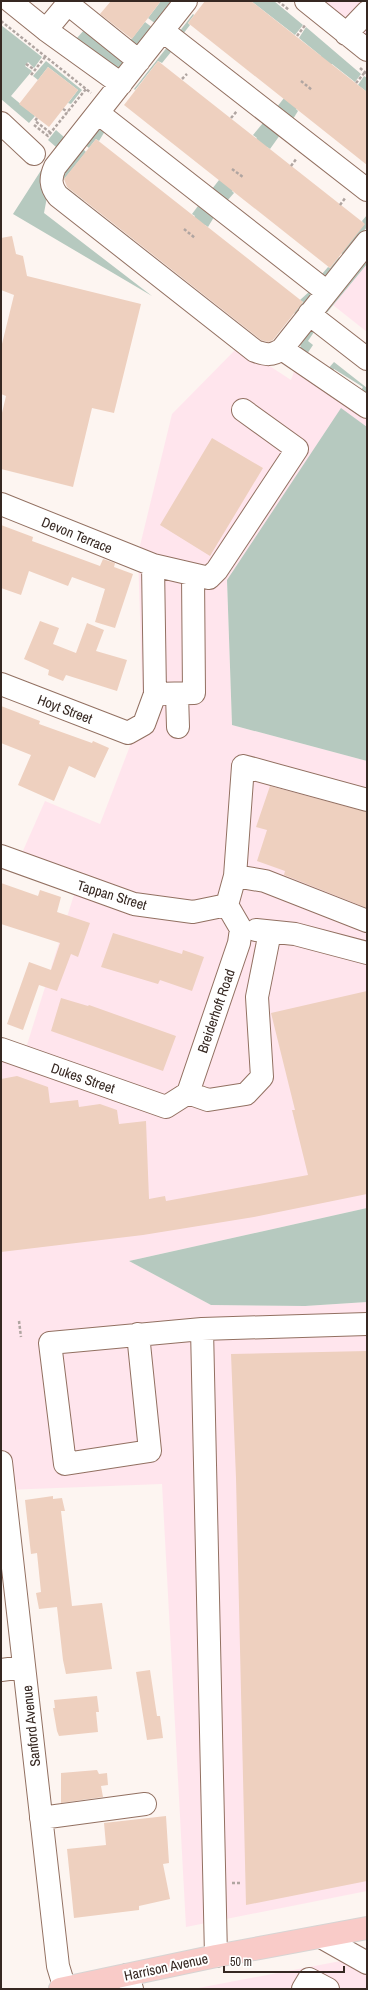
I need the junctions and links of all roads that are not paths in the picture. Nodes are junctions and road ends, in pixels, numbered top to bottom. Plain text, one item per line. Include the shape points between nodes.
1 (10, 1) edge
2 (186, 1) edge
3 (306, 1) edge
4 (69, 2) edge
5 (367, 12) edge
6 (46, 30) junction
7 (163, 31) junction
8 (346, 34) junction
9 (367, 50) edge
10 (140, 61) junction
11 (121, 84) junction
12 (101, 108) junction
13 (1, 124) edge
14 (1, 140) edge
15 (34, 154) dead end
16 (367, 190) edge
17 (367, 242) edge
18 (327, 292) junction
19 (308, 314) junction
20 (282, 349) junction
21 (367, 359) edge
22 (367, 407) edge
23 (243, 410) dead end
24 (1, 504) edge
25 (153, 565) junction
26 (193, 575) junction
27 (1, 684) edge
28 (155, 694) junction
29 (177, 694) junction
30 (178, 727) dead end
31 (367, 800) edge
32 (1, 856) edge
33 (235, 876) junction
34 (227, 905) junction
35 (367, 921) edge
36 (241, 929) junction
37 (270, 932) junction
38 (367, 953) edge
39 (1, 1049) edge
40 (188, 1092) junction
41 (367, 1324) edge
42 (202, 1329) junction
43 (138, 1334) junction
44 (1, 1462) edge
45 (24, 1667) junction
46 (1, 1670) edge
47 (145, 1804) dead end
48 (41, 1818) junction
49 (367, 1928) edge
50 (321, 1937) junction
51 (216, 1956) junction
52 (367, 1963) edge
53 (130, 1982) edge
54 (63, 1989) edge
55 (303, 1989) edge
56 (328, 1989) edge

1 - 6 street
2 - 7 street
3 - 8 street
4 - 6 street
4 - 10 street
5 - 8 street
6 - 11 street
7 - 10 street
7 - 16 street
8 - 9 street
10 - 11 street
11 - 12 street
12 - 18 street
12 - 20 street via 52,174 52,189 255,351 265,355 274,354
13 - 14 street
13 - 15 street
17 - 18 street
18 - 19 street
19 - 20 street
19 - 21 street
20 - 22 street
23 - 26 street, Devon Terrace via 297,449 217,570 209,578
24 - 25 street, Devon Terrace
25 - 26 street, Devon Terrace
25 - 28 street
26 - 29 street via 194,693
27 - 28 street, Hoyt Street via 128,733 144,724
28 - 29 street
29 - 30 street
31 - 33 street via 243,766
32 - 34 street, Tappan Street via 134,904 193,912
33 - 34 street
33 - 35 street via 265,881
34 - 36 street
36 - 37 street
36 - 40 street, Breiderhoft Road via 239,943
37 - 38 street via 295,934
37 - 40 street via 257,997 262,1077 246,1094 208,1100
39 - 40 street, Dukes Street via 166,1107
41 - 42 street
42 - 43 street
42 - 51 street
43 - 43 street via 50,1343 65,1464 150,1451
44 - 45 street, Sanford Avenue
45 - 46 street
45 - 48 street, Sanford Avenue
47 - 48 street
48 - 54 street, Sanford Avenue via 58,1966
49 - 50 main road, Harrison Avenue
50 - 51 main road, Harrison Avenue
50 - 52 street
51 - 53 main road, Harrison Avenue
53 - 54 main road, Harrison Avenue
55 - 56 street via 309,1979

